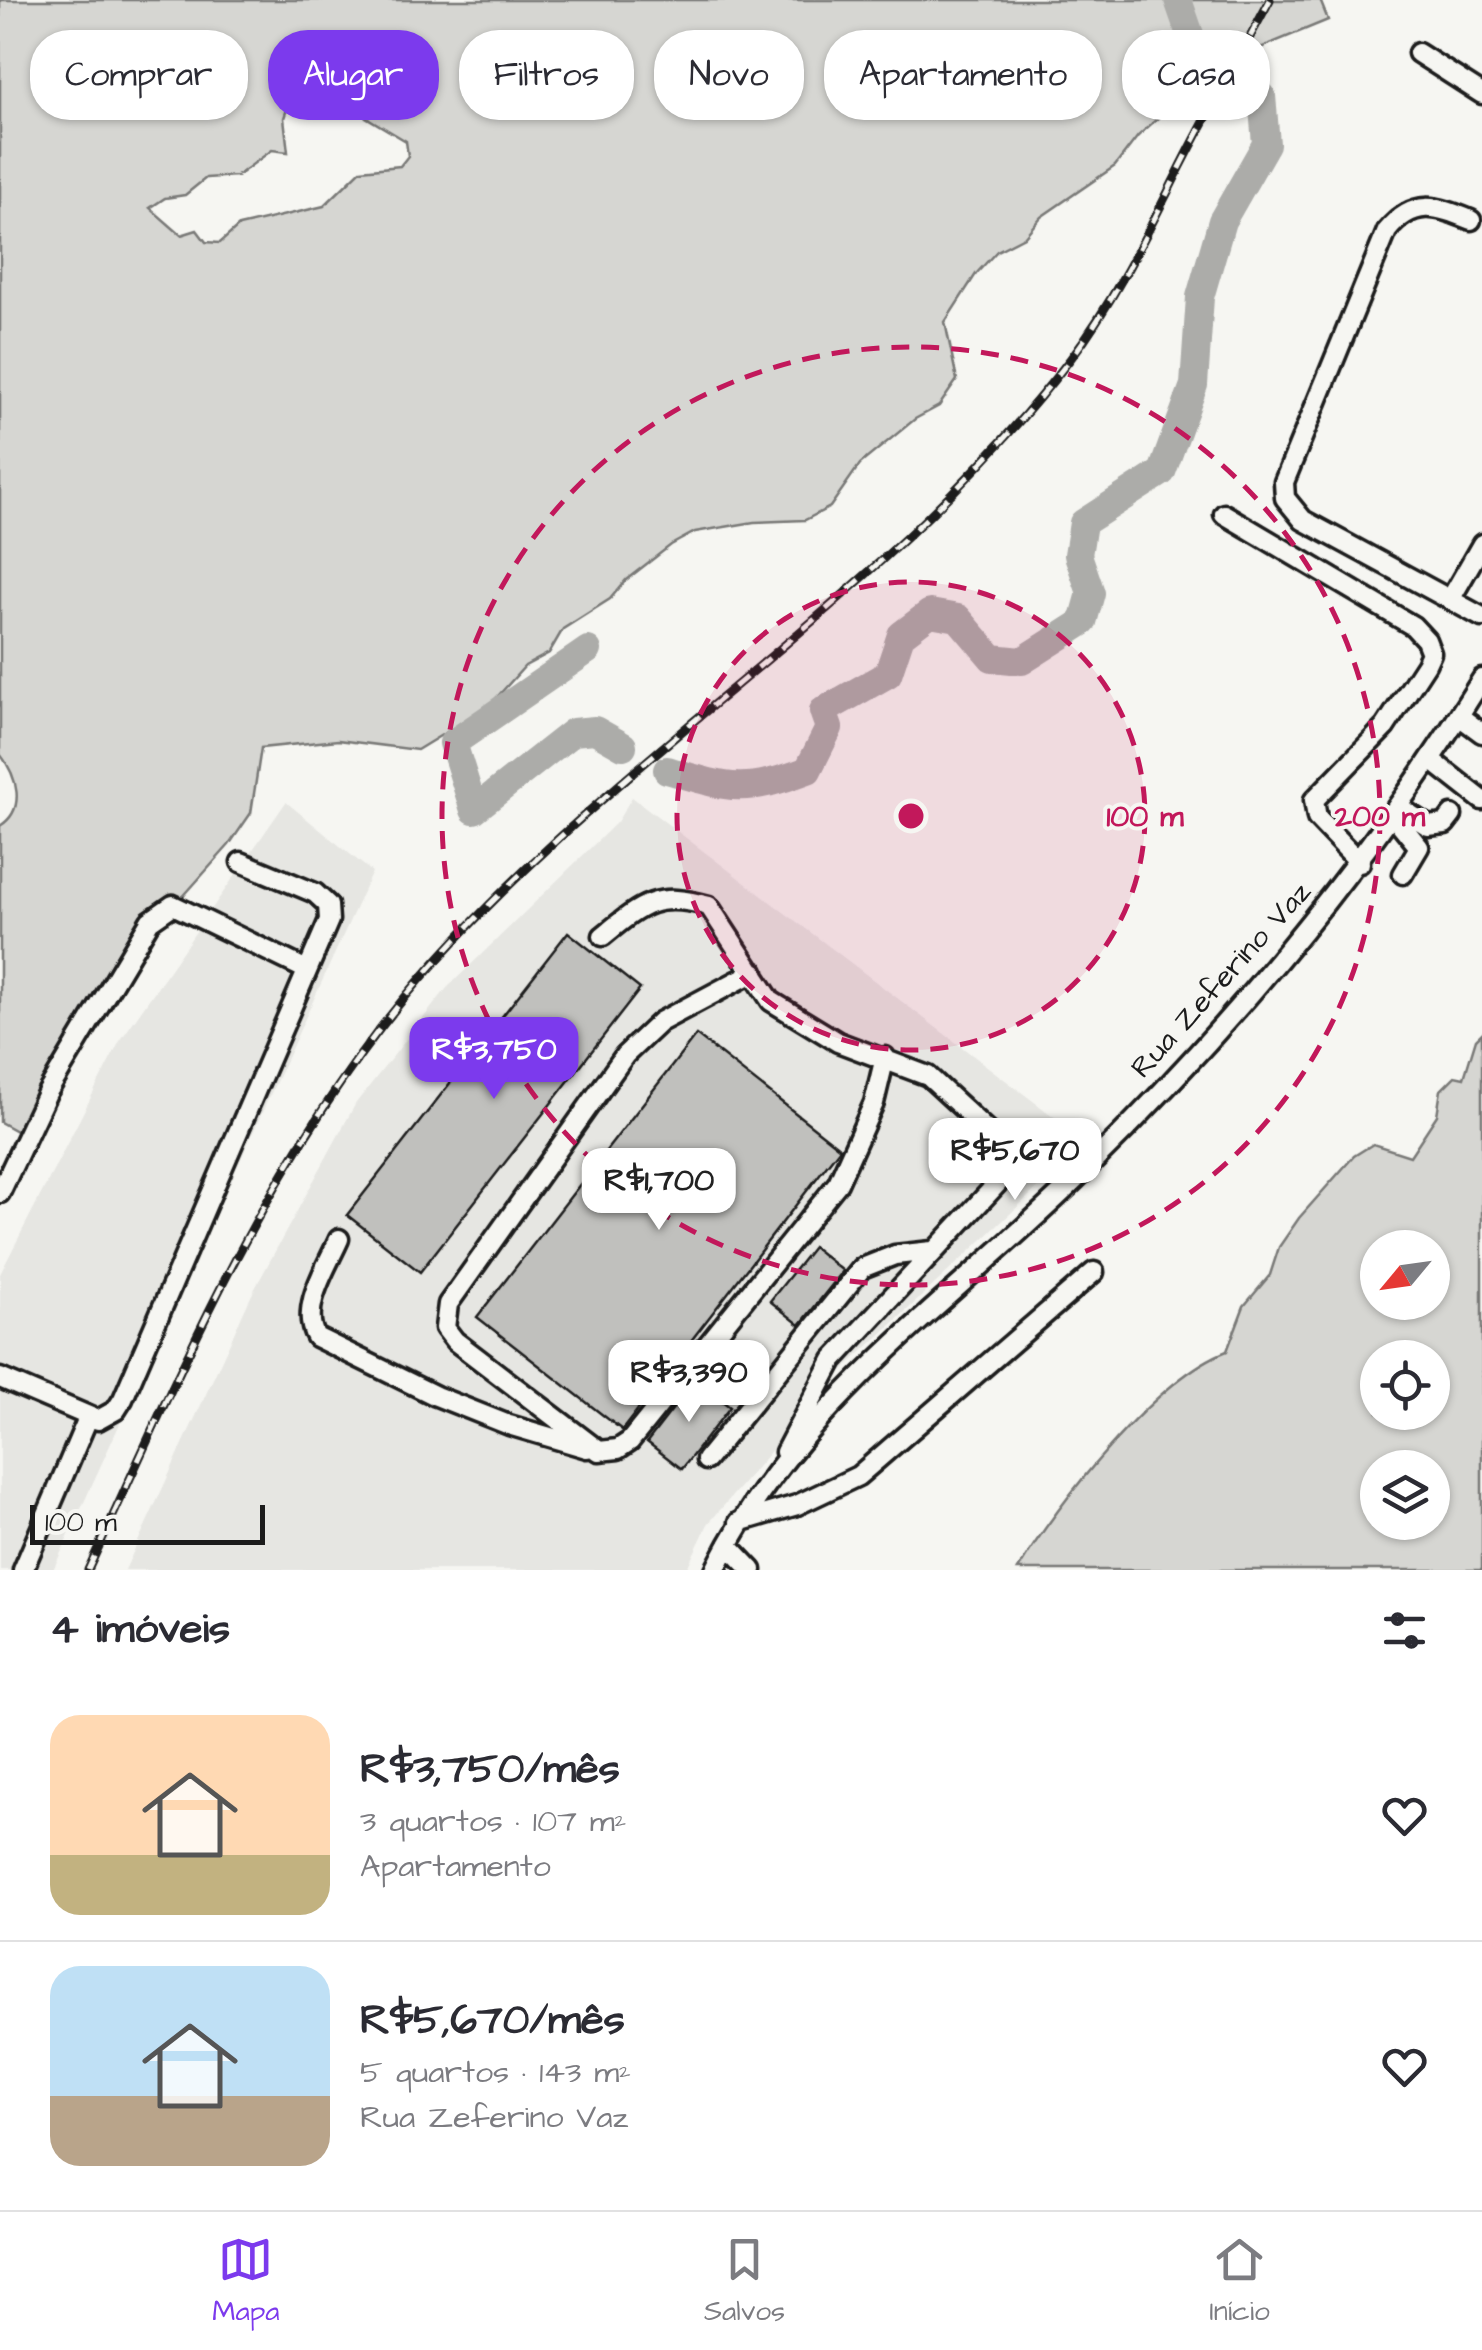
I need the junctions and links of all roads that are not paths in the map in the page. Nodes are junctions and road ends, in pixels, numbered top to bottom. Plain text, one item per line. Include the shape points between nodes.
1 (1418, 54) dead end
2 (1482, 94) edge
3 (1471, 220) dead end
4 (1224, 514) dead end
5 (1482, 544) edge
6 (1451, 598) junction
7 (1482, 617) edge
8 (1482, 679) edge
9 (1459, 716) junction
10 (1482, 733) edge
11 (1432, 760) junction
12 (1482, 800) edge
13 (1396, 811) junction
14 (1452, 814) dead end
15 (241, 862) dead end
16 (1360, 863) junction
17 (1404, 874) dead end
18 (602, 936) dead end
19 (307, 970) junction
20 (754, 972) junction
21 (885, 1057) junction
22 (0, 1193) edge
23 (339, 1239) dead end
24 (932, 1251) junction
25 (1094, 1272) dead end
26 (0, 1378) edge
27 (88, 1418) junction
28 (599, 1451) junction
29 (706, 1460) dead end
30 (776, 1472) junction
31 (739, 1522) junction
32 (728, 1545) junction
33 (23, 1570) edge
34 (715, 1570) edge
35 (752, 1570) edge

1 - 2 street
3 - 6 street via 1416,206 1388,230 1284,482 1285,498 1303,520
4 - 16 street via 1426,640 1426,664 1385,726 1314,800 1317,818
5 - 6 street
6 - 7 street
8 - 9 street, Rua Zeferino Vaz
9 - 10 street
9 - 11 street, Rua Zeferino Vaz
11 - 12 street
11 - 13 street, Rua Zeferino Vaz
13 - 14 street via 1428,826 1445,824
13 - 16 street, Rua Zeferino Vaz
13 - 17 street via 1419,847
15 - 19 street via 328,905 329,920
16 - 30 street, Rua Zeferino Vaz via 1284,956 1084,1171 850,1387
18 - 20 street via 636,910 675,896 708,906
19 - 22 street via 197,914 172,905 160,911 47,1093
19 - 27 street via 122,1399 106,1417
20 - 21 street via 771,1001 838,1042
20 - 28 street via 660,1022 625,1056 448,1304 445,1328 454,1341
21 - 24 street via 928,1076 1010,1159 1008,1170
21 - 28 street via 857,1152 838,1184 630,1440
23 - 28 street via 309,1311 309,1325 325,1344 509,1425
24 - 29 street via 894,1254 862,1268
24 - 30 street via 833,1360
25 - 31 street via 858,1476 798,1505
26 - 27 street
27 - 33 street
30 - 31 street, Rua Zeferino Vaz
31 - 32 street, Rua Zeferino Vaz
32 - 34 street, Rua Zeferino Vaz
32 - 35 street

